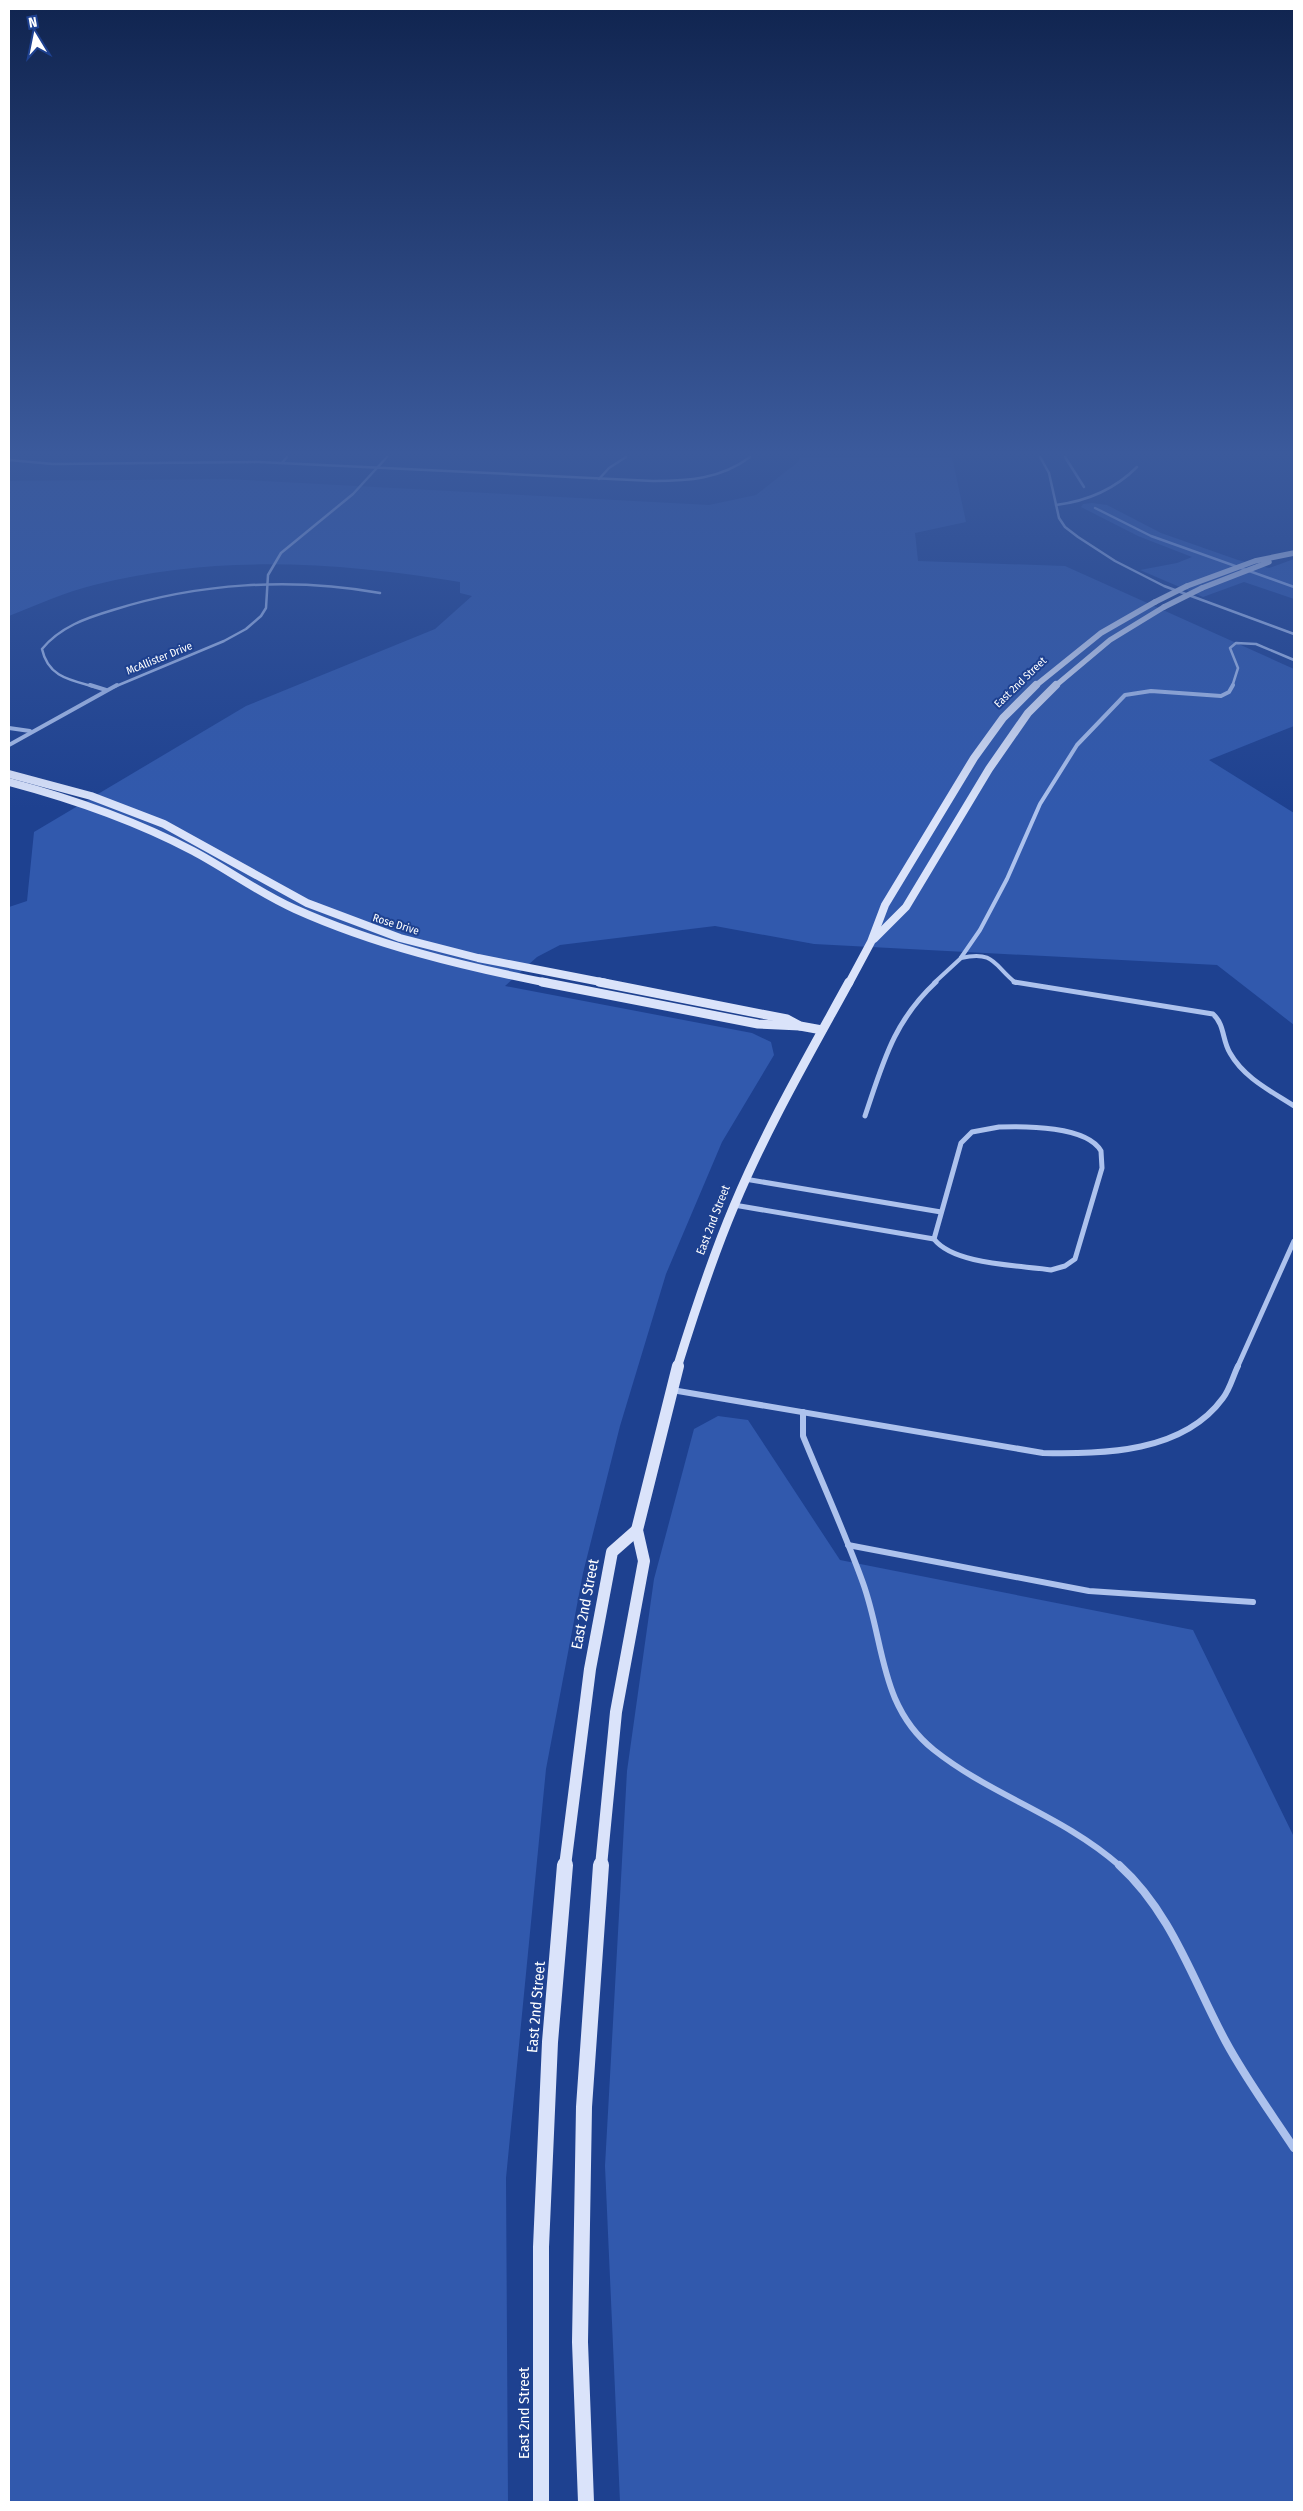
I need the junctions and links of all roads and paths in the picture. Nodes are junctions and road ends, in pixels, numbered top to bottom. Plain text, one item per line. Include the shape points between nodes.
1 (268, 574) edge
2 (1141, 574) edge
3 (1215, 574) edge
4 (1238, 574) edge
5 (267, 587) junction
6 (380, 593) dead end
7 (1294, 634) edge
8 (1294, 660) edge
9 (106, 690) junction
10 (9, 728) edge
11 (30, 731) junction
12 (9, 745) edge
13 (9, 774) edge
14 (9, 782) edge
15 (871, 942) junction
16 (960, 959) junction
17 (800, 1026) junction
18 (822, 1030) junction
19 (1294, 1106) edge
20 (865, 1116) dead end
21 (745, 1179) junction
22 (734, 1206) junction
23 (941, 1212) junction
24 (934, 1239) junction
25 (1294, 1241) edge
26 (671, 1389) junction
27 (803, 1412) junction
28 (637, 1530) junction
29 (848, 1545) junction
30 (1253, 1602) dead end
31 (1294, 2148) edge
32 (542, 2502) edge
33 (586, 2502) edge

1 - 5 street, McAllister Drive
2 - 7 street via 1207,604
3 - 15 main road, East 2nd Street, bridge via 1117,622 1036,685 1004,718 974,758 884,905
4 - 15 main road, East 2nd Street, bridge via 1164,607 1110,640 1028,713 989,769 906,907
5 - 6 street via 339,587
5 - 9 street, McAllister Drive via 266,608 238,635
5 - 9 street via 202,590 157,597 82,620 55,633 47,641 42,653 43,661 54,672
8 - 16 street via 1256,644 1236,643 1230,648 1237,659 1239,671 1229,693 1223,696 1153,690 1125,695 1077,745 1040,804 999,896
9 - 11 street, McAllister Drive
10 - 11 street
11 - 12 street, McAllister Drive
13 - 17 main road, Rose Drive via 58,786 137,813 209,848 307,903 400,938 478,958 787,1018
14 - 17 main road, Rose Drive via 81,802 134,822 295,909 399,948 678,1010 782,1028
15 - 18 main road, East 2nd Street
16 - 19 street via 971,955 989,957 1014,983 1214,1014 1223,1025 1225,1046 1240,1067
16 - 20 street via 926,991 899,1026 888,1047
17 - 18 main road, Rose Drive
18 - 21 main road, East 2nd Street
21 - 22 main road, East 2nd Street
21 - 23 street
22 - 24 street
22 - 26 main road, East 2nd Street via 695,1308
23 - 24 street
23 - 24 street via 961,1143 970,1132 1005,1126 1060,1132 1084,1137 1097,1145 1103,1155 1079,1250 1075,1259 1065,1266 1034,1270 960,1257 940,1247
25 - 27 street via 1224,1397 1205,1417 1181,1432 1150,1443 1116,1451 1042,1454
26 - 27 street
26 - 28 main road, East 2nd Street
27 - 29 street via 803,1436
28 - 32 main road, East 2nd Street via 612,1552 590,1669 569,1823 550,2042 541,2247
28 - 33 main road, East 2nd Street via 644,1561 616,1712 593,1958 584,2107 580,2342
29 - 30 street via 1090,1591
29 - 31 street via 872,1610 877,1642 896,1704 918,1734 951,1762 1087,1838 1123,1868 1153,1901 1174,1934 1219,2028

